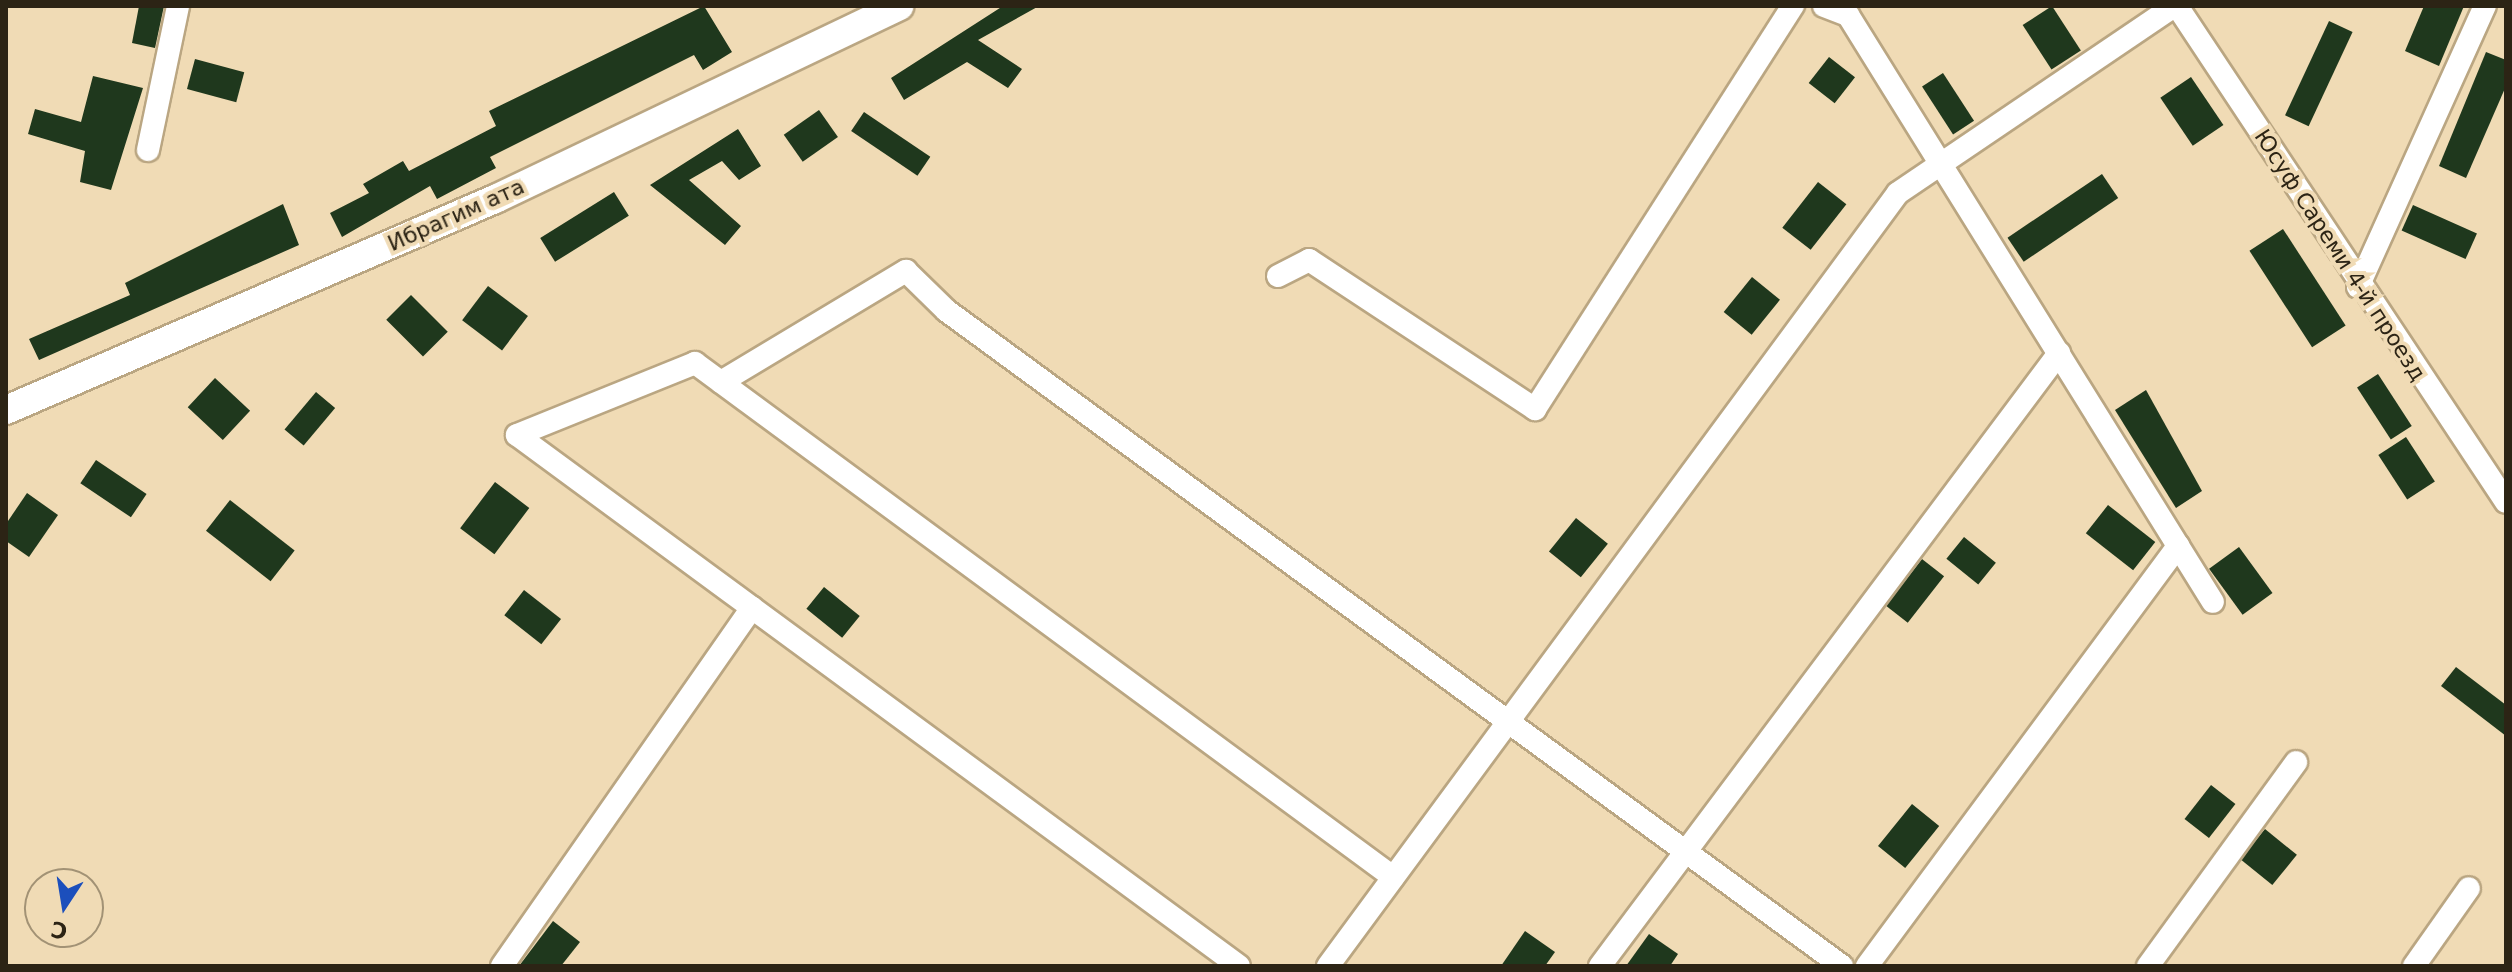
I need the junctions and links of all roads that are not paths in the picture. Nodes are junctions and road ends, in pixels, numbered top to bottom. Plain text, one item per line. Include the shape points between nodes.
1 (178, 6) edge
2 (899, 6) edge
3 (1793, 6) edge
4 (1824, 6) edge
5 (2176, 6) edge
6 (2485, 6) edge
7 (148, 150) dead end
8 (1941, 164) junction
9 (1278, 276) dead end
10 (2358, 287) junction
11 (2059, 353) junction
12 (721, 382) junction
13 (6, 410) edge
14 (2506, 502) edge
15 (2178, 546) junction
16 (2213, 602) dead end
17 (752, 607) junction
18 (1508, 721) junction
19 (2296, 762) dead end
20 (1685, 851) junction
21 (1393, 877) junction
22 (2469, 888) dead end
23 (502, 966) edge
24 (1239, 966) edge
25 (1328, 966) edge
26 (1600, 966) edge
27 (1842, 966) edge
28 (1867, 966) edge
29 (2148, 966) edge
30 (2414, 966) edge

1 - 7 street
2 - 13 street, Ибрагим ата via 510,192
3 - 9 street via 1535,409 1309,260
4 - 8 street via 1848,15
5 - 8 street
5 - 10 street, Юсуф Сареми 4-й проезд
6 - 10 street
8 - 11 street
8 - 18 street via 1898,193
10 - 14 street, Юсуф Сареми 4-й проезд
11 - 15 street
11 - 20 street
12 - 17 street via 695,363 517,435
12 - 18 street via 906,271 947,311
12 - 21 street
15 - 16 street
15 - 28 street
17 - 23 street
17 - 24 street
18 - 20 street
18 - 21 street
19 - 29 street
20 - 26 street
20 - 27 street
21 - 25 street
22 - 30 street

